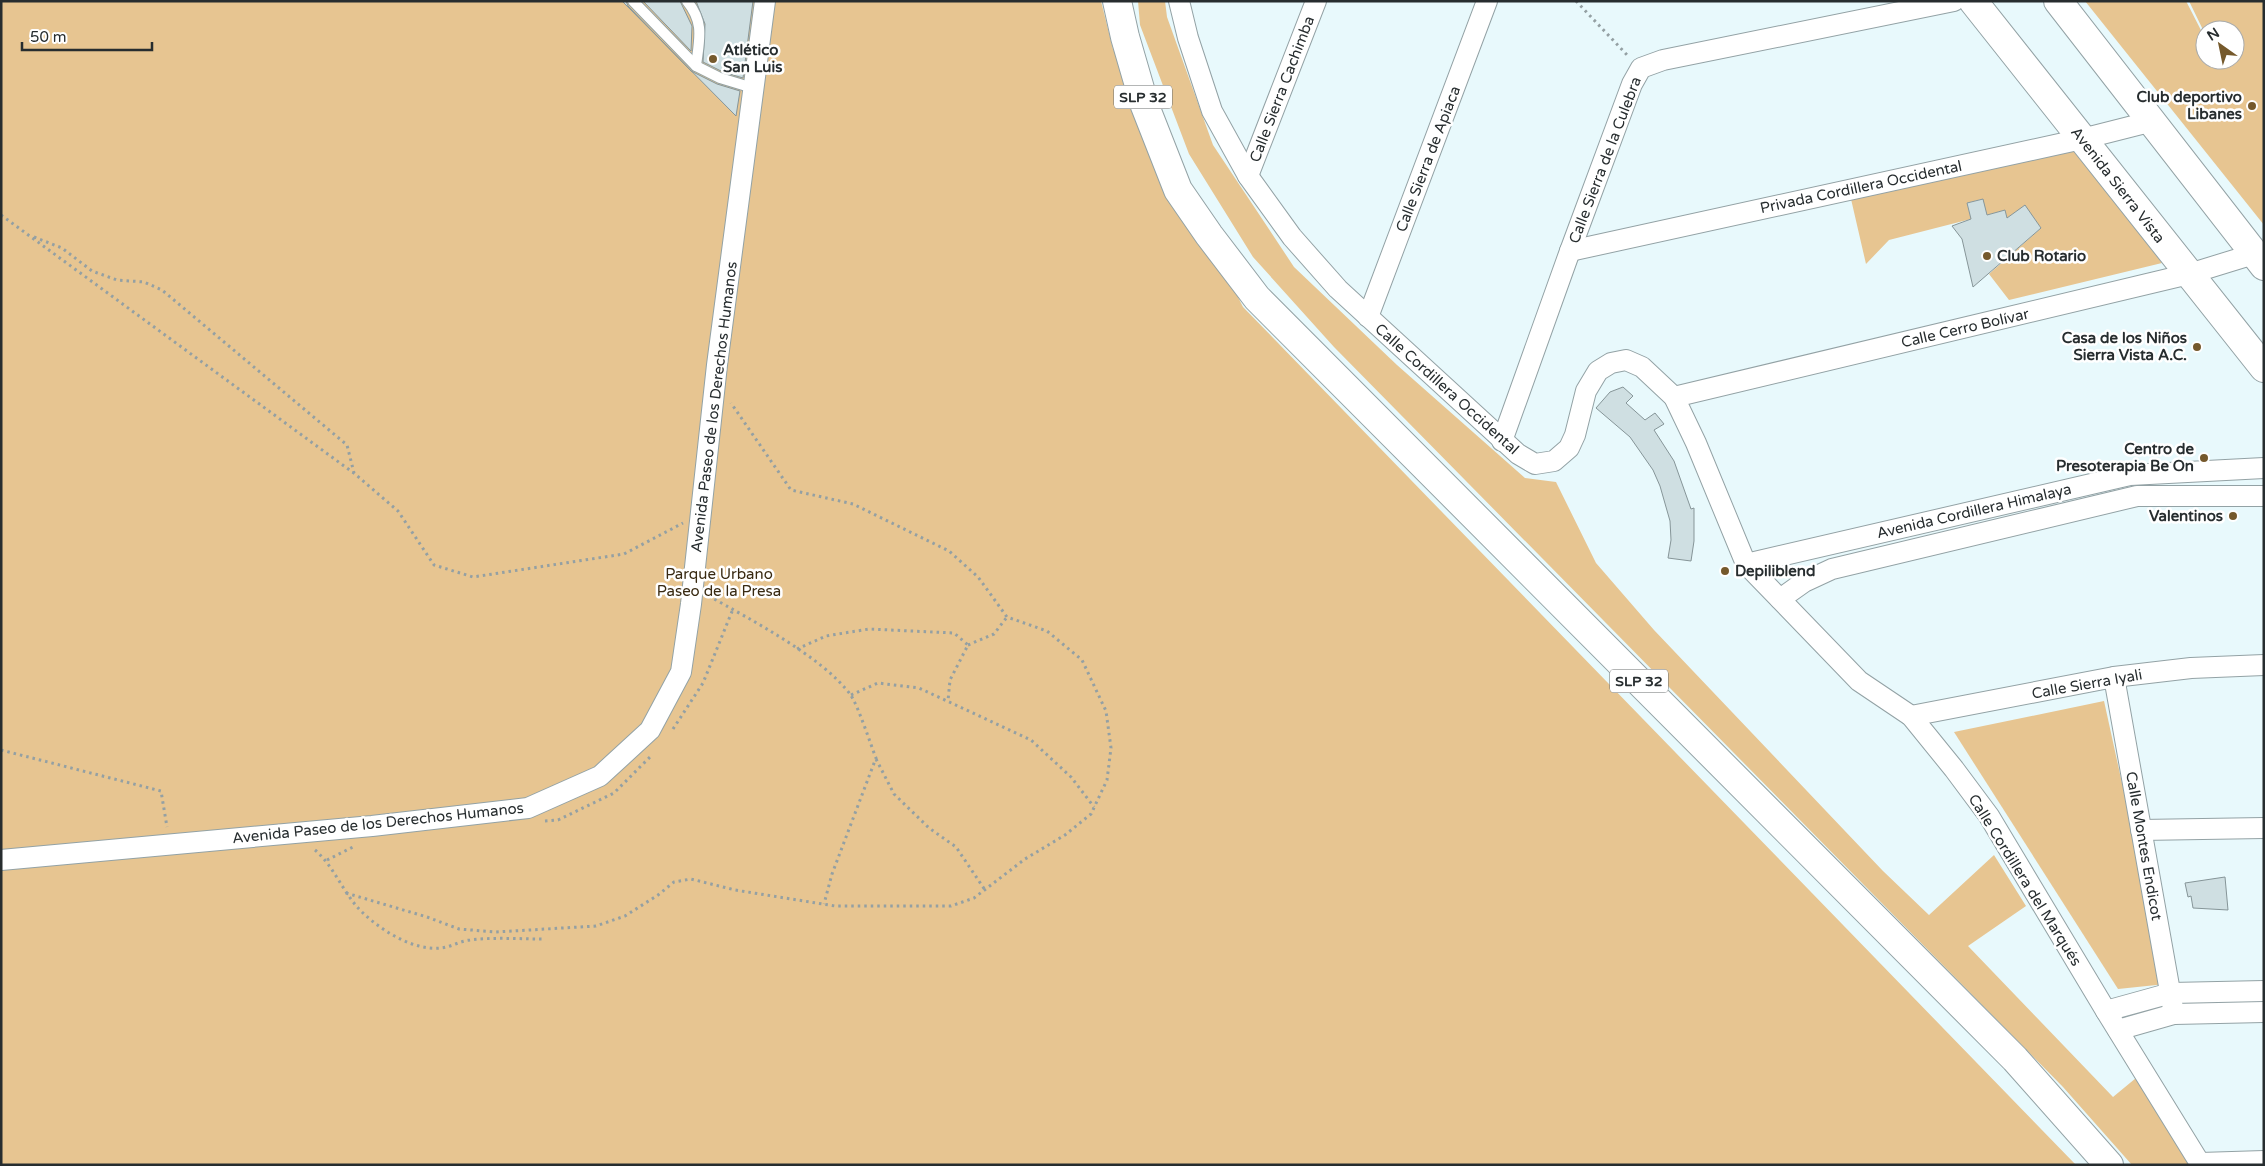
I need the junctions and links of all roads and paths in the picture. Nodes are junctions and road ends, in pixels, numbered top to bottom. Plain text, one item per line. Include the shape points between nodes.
1 (633, 1) edge
2 (687, 1) edge
3 (765, 1) edge
4 (1117, 1) edge
5 (1179, 1) edge
6 (1316, 1) edge
7 (1488, 1) edge
8 (1576, 1) edge
9 (1954, 1) edge
10 (1973, 1) edge
11 (2058, 1) edge
12 (696, 66) junction
13 (1641, 68) junction
14 (753, 88) junction
15 (2153, 121) junction
16 (2082, 139) junction
17 (1248, 176) junction
18 (1, 215) edge
19 (28, 234) junction
20 (1570, 251) junction
21 (2259, 260) edge
22 (2189, 274) junction
23 (1368, 317) junction
24 (2264, 368) edge
25 (715, 382) junction
26 (1674, 397) junction
27 (1502, 441) junction
28 (2264, 468) edge
29 (355, 474) junction
30 (2264, 496) edge
31 (701, 514) junction
32 (1802, 551) junction
33 (1746, 564) junction
34 (1817, 576) junction
35 (694, 587) junction
36 (1780, 598) junction
37 (1008, 616) junction
38 (968, 645) junction
39 (796, 649) junction
40 (2264, 665) edge
41 (2114, 678) junction
42 (851, 695) junction
43 (948, 702) junction
44 (1911, 716) junction
45 (1, 750) edge
46 (876, 758) junction
47 (1094, 807) junction
48 (2264, 828) edge
49 (2141, 830) junction
50 (295, 833) junction
51 (170, 845) junction
52 (1, 860) edge
53 (985, 890) junction
54 (346, 893) junction
55 (824, 904) junction
56 (543, 939) dead end
57 (2264, 991) edge
58 (2171, 993) junction
59 (2106, 1012) junction
60 (2264, 1012) edge
61 (2174, 1014) junction
62 (2118, 1030) junction
63 (2264, 1162) edge
64 (2201, 1164) edge
65 (2109, 1165) edge

1 - 12 lane
2 - 12 lane via 696,12 701,31
3 - 14 street, Avenida Paseo de los Derechos Humanos
4 - 65 main road, SLP 32 via 1146,106 1178,190 1258,298 2015,1059
5 - 17 street, Calle Cordillera Occidental via 1212,111
6 - 17 street, Calle Sierra Cachimba
7 - 23 street, Calle Sierra de Apiaca
8 - 13 path
9 - 13 street, Calle Sierra de la Culebra via 1663,60
10 - 16 main road, Avenida Sierra Vista
11 - 15 main road
12 - 14 lane via 720,78
13 - 20 street, Calle Sierra de la Culebra via 1632,84
14 - 25 street, Avenida Paseo de los Derechos Humanos
15 - 16 street, Privada Cordillera Occidental
15 - 21 main road
16 - 20 street, Privada Cordillera Occidental
16 - 22 main road, Avenida Sierra Vista
17 - 23 street, Calle Cordillera Occidental via 1292,237
18 - 19 path
19 - 29 path
19 - 29 path via 62,248 92,271 118,280 144,282 162,290 347,445
20 - 27 street, Calle Sierra de la Culebra
21 - 22 street, Calle Cerro Bolívar
22 - 24 main road, Avenida Sierra Vista
22 - 26 street, Calle Cerro Bolívar
23 - 27 street, Calle Cordillera Occidental
25 - 31 street, Avenida Paseo de los Derechos Humanos
25 - 37 path via 791,490 853,504 949,551 978,577
26 - 27 street, Calle Cordillera Occidental via 1642,367 1626,360 1611,363 1598,371 1586,391 1575,435 1569,448 1554,461 1535,464
26 - 33 street, Calle Cordillera Occidental
28 - 32 street, Avenida Cordillera Himalaya via 2130,475
29 - 31 path via 398,512 434,565 472,577 624,554
30 - 34 street, Avenida Cordillera Himalaya via 2137,496 1832,569
31 - 35 street, Avenida Paseo de los Derechos Humanos
32 - 33 street, Avenida Cordillera Himalaya
32 - 34 street via 1814,557 1819,564
33 - 36 street, Calle Cordillera del Marqués
34 - 36 street, Avenida Cordillera Himalaya
35 - 39 path
35 - 50 street, Avenida Paseo de los Derechos Humanos via 680,672 650,730 600,776 528,808
36 - 44 street, Calle Cordillera del Marqués via 1859,681
37 - 38 path via 994,634
37 - 47 path via 1047,631 1082,660 1106,711 1111,748 1107,780
38 - 39 path via 954,633 869,629 826,636
38 - 43 path via 950,680
39 - 42 path via 823,667
40 - 41 street, Calle Sierra Iyali via 2192,668
41 - 44 street, Calle Sierra Iyali
41 - 49 street, Calle Montes Endicot
42 - 43 path via 878,683 919,688
42 - 46 path
43 - 47 path via 1031,740 1070,777
44 - 59 street, Calle Cordillera del Marqués via 1989,816
45 - 51 path via 161,791
46 - 53 path via 894,794 929,828 956,848
46 - 55 path via 832,874
47 - 53 path via 1065,835 1025,859
48 - 49 street
49 - 58 street, Calle Montes Endicot
50 - 51 street, Avenida Paseo de los Derechos Humanos
50 - 54 path via 327,860
51 - 52 street, Avenida Paseo de los Derechos Humanos
53 - 55 path via 974,898 951,906
54 - 55 path via 459,930 496,932 596,926 625,916 674,882 691,878 735,890
54 - 56 path via 362,913 385,931 418,946 441,948 470,940
57 - 58 street
58 - 59 street
58 - 61 street, Calle Montes Endicot
59 - 62 street, Calle Cordillera del Marqués
60 - 61 street
61 - 62 street
62 - 64 street, Calle Cordillera del Marqués
63 - 64 street

